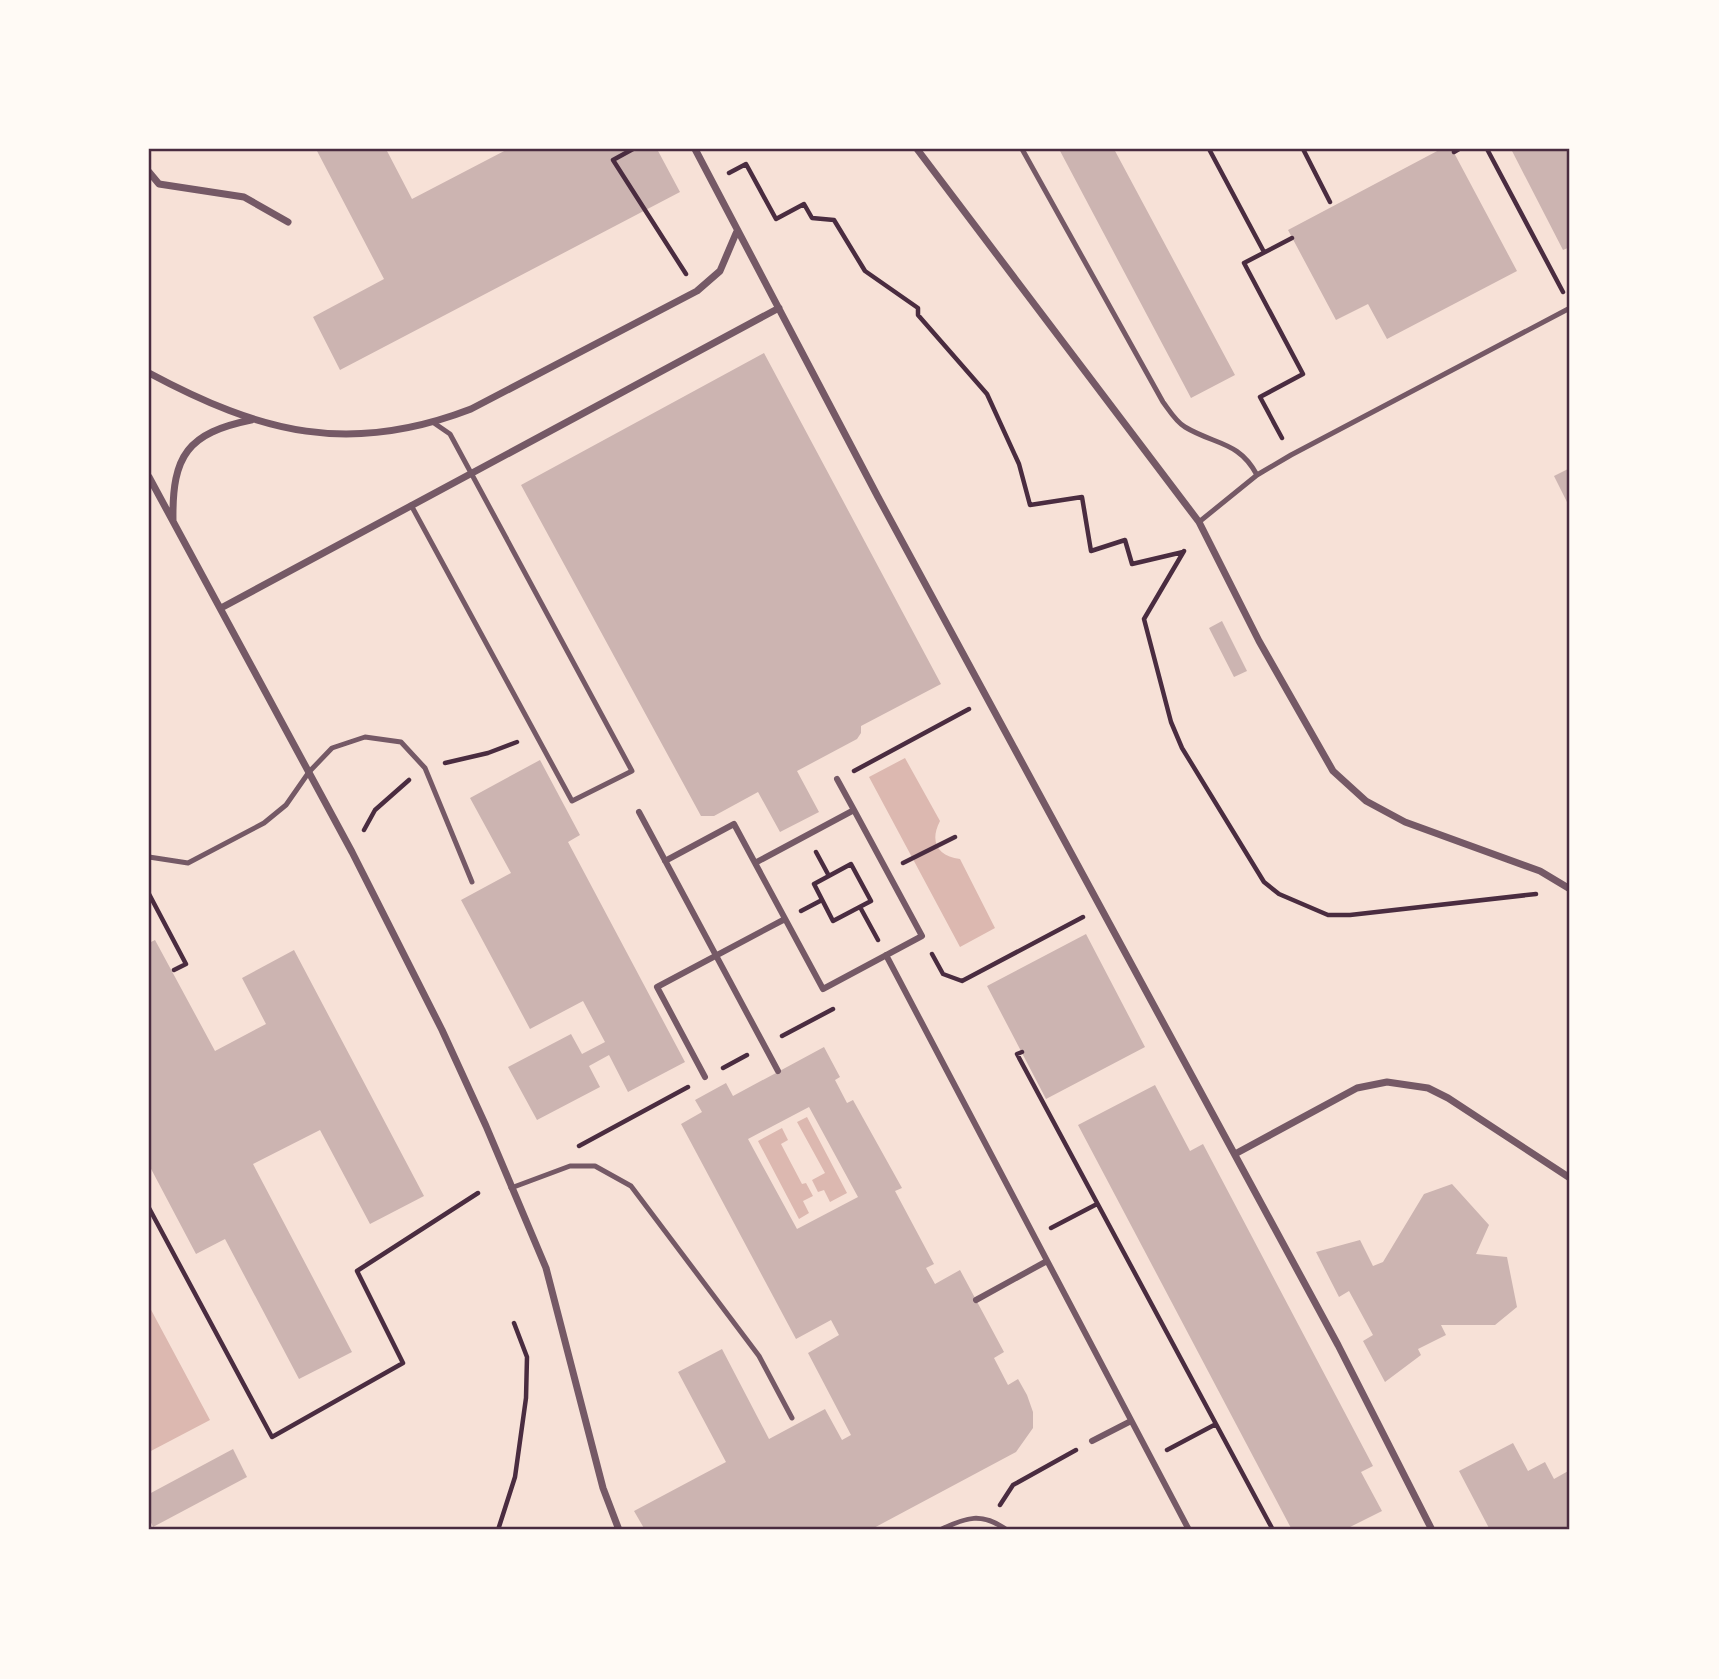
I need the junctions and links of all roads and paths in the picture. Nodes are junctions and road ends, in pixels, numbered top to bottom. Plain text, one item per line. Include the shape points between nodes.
1 (633, 149) edge
2 (695, 149) edge
3 (917, 149) edge
4 (1022, 149) edge
5 (1209, 149) edge
6 (1303, 149) edge
7 (1460, 149) edge
8 (1488, 149) edge
9 (1454, 152) dead end
10 (149, 172) edge
11 (712, 181) junction
12 (1330, 202) dead end
13 (644, 210) dead end
14 (288, 222) dead end
15 (737, 231) junction
16 (1292, 238) dead end
17 (1265, 253) junction
18 (1565, 295) dead end
19 (779, 308) junction
20 (1570, 308) edge
21 (1294, 356) dead end
22 (149, 373) edge
23 (251, 419) junction
24 (434, 424) junction
25 (471, 473) junction
26 (1257, 475) junction
27 (149, 477) edge
28 (411, 505) junction
29 (173, 520) junction
30 (1199, 522) junction
31 (1183, 552) junction
32 (221, 608) junction
33 (989, 699) junction
34 (536, 735) junction
35 (425, 768) junction
36 (309, 772) junction
37 (837, 779) joint
38 (854, 810) junction
39 (639, 812) dead end
40 (955, 837) dead end
41 (352, 852) junction
42 (149, 856) edge
43 (913, 857) dead end
44 (664, 861) junction
45 (755, 863) junction
46 (472, 882) dead end
47 (1570, 890) edge
48 (149, 894) edge
49 (860, 906) junction
50 (1102, 906) junction
51 (785, 919) junction
52 (922, 936) junction
53 (886, 955) junction
54 (715, 956) junction
55 (174, 970) dead end
56 (1022, 1052) dead end
57 (778, 1072) dead end
58 (705, 1077) joint
59 (566, 1152) dead end
60 (1236, 1154) junction
61 (1570, 1178) edge
62 (511, 1188) junction
63 (478, 1193) dead end
64 (1097, 1204) junction
65 (149, 1208) edge
66 (1035, 1237) junction
67 (1047, 1261) junction
68 (976, 1300) dead end
69 (514, 1323) dead end
70 (792, 1418) dead end
71 (1131, 1421) junction
72 (1216, 1424) junction
73 (1092, 1441) joint
74 (1151, 1458) junction
75 (1013, 1485) dead end
76 (361, 1530) edge
77 (374, 1530) edge
78 (498, 1530) edge
79 (619, 1530) edge
80 (940, 1530) edge
81 (1007, 1530) edge
82 (1189, 1530) edge
83 (1273, 1530) edge
84 (1432, 1530) edge

1 - 13 path via 613,160
2 - 11 street
3 - 30 street
4 - 26 lane via 1163,402 1182,426 1239,450
5 - 17 path
6 - 12 path
7 - 9 path
8 - 18 path
10 - 14 street via 159,184 244,197
11 - 15 street
11 - 31 path via 746,164 776,219 804,204 812,218 834,220 865,271 918,307 918,315 987,394 1019,464 1030,505 1082,497 1091,551 1125,540 1132,564
15 - 19 street
15 - 24 street via 720,271 697,291
16 - 17 path
17 - 21 path via 1244,263
19 - 25 street
19 - 33 street
20 - 26 lane
22 - 23 street
23 - 24 street via 296,432 349,436
23 - 29 street via 216,427 195,441 180,464 173,488
24 - 25 lane via 450,434
25 - 28 street
25 - 34 lane via 632,771 572,801
26 - 30 lane
27 - 29 street
28 - 32 street
28 - 34 lane
29 - 32 street
30 - 31 path
30 - 47 street via 1259,641 1333,771 1366,801 1405,822 1541,871
31 - 47 path via 1144,619 1182,748 1271,890 1328,915
32 - 36 street
33 - 37 path
33 - 50 street
34 - 35 path via 488,753
35 - 36 lane via 401,741 365,737 332,748
35 - 41 path via 375,810
35 - 46 lane
36 - 41 street
36 - 42 lane via 286,805 264,823 188,863
37 - 38 street
38 - 45 street
38 - 52 street
39 - 44 street
40 - 43 path
41 - 62 street via 442,1030
44 - 45 street via 734,824
44 - 54 street
45 - 51 street
48 - 55 path via 186,964
49 - 49 path via 871,901 851,864 814,884 833,921
49 - 53 path
50 - 52 path via 962,981 943,974
50 - 60 street
51 - 53 street via 823,989
51 - 54 street
52 - 53 street
53 - 66 street
54 - 57 street
54 - 58 street via 657,988
56 - 64 path via 1017,1054
58 - 59 path
60 - 61 street via 1357,1088 1405,1083 1448,1098
60 - 84 street
62 - 70 lane via 570,1166 595,1167 631,1186 759,1356
62 - 79 street via 547,1268 603,1488
63 - 65 path via 357,1271 403,1363 272,1437
64 - 66 path
64 - 72 path
66 - 67 street
67 - 68 street
67 - 71 street
69 - 78 path via 527,1357 526,1398 515,1477
71 - 73 street
71 - 74 street
72 - 74 path
72 - 83 path
73 - 75 path
74 - 82 street
76 - 77 path
80 - 81 lane via 962,1519 991,1518

